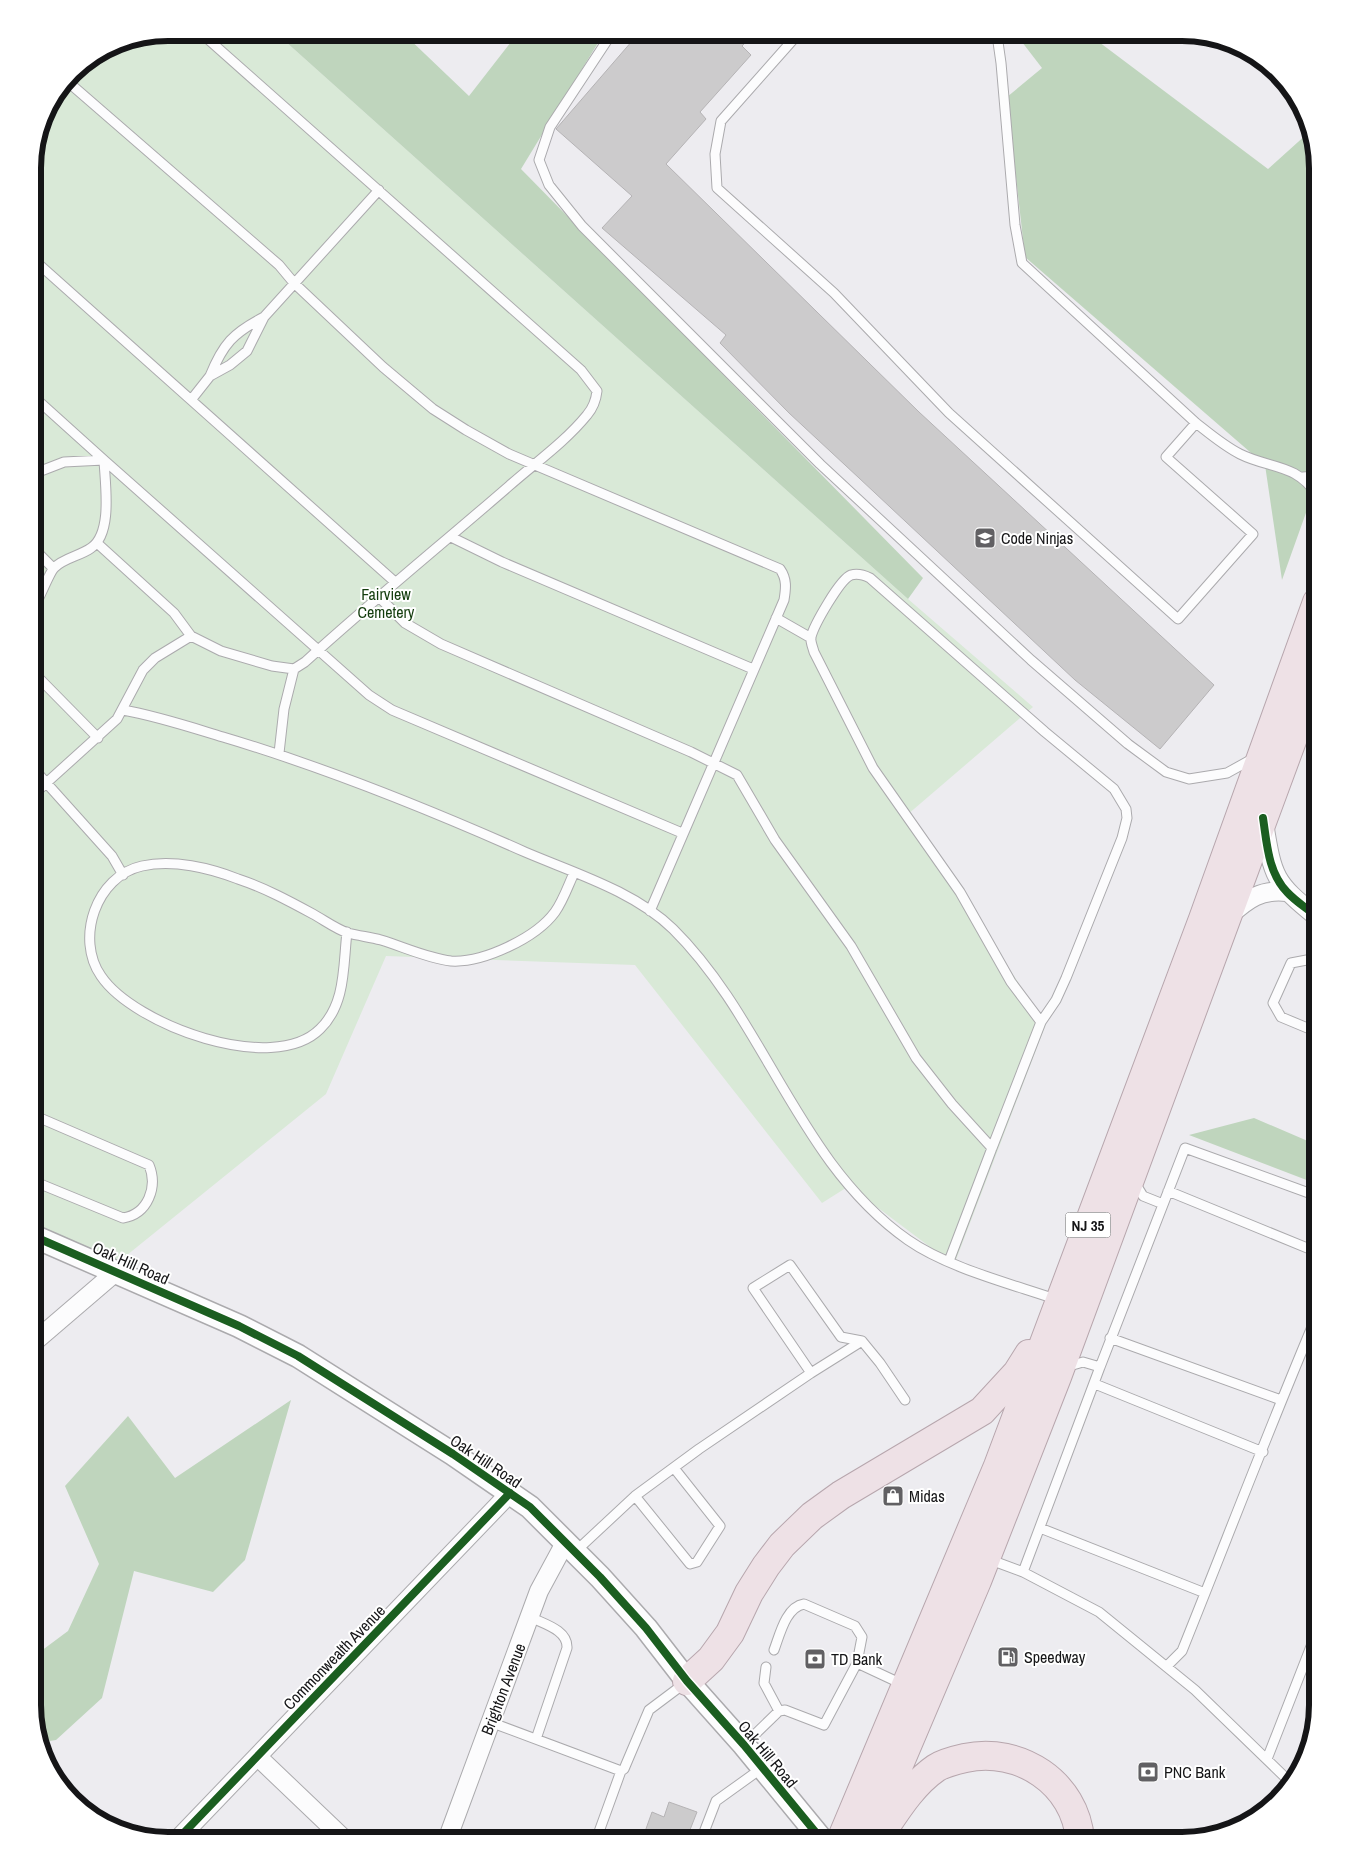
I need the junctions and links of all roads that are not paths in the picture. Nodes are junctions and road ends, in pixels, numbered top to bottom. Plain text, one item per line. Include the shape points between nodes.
1 (211, 41) edge
2 (606, 41) edge
3 (791, 42) edge
4 (998, 42) edge
5 (72, 85) edge
6 (379, 190) junction
7 (42, 267) edge
8 (294, 283) junction
9 (264, 317) junction
10 (210, 376) junction
11 (191, 400) junction
12 (42, 404) edge
13 (1196, 422) junction
14 (104, 460) junction
15 (534, 464) junction
16 (42, 471) edge
17 (1302, 477) junction
18 (1309, 477) edge
19 (1309, 485) edge
20 (450, 537) junction
21 (97, 544) junction
22 (42, 557) edge
23 (53, 568) junction
24 (395, 582) junction
25 (42, 594) edge
26 (379, 597) junction
27 (776, 618) junction
28 (1309, 627) edge
29 (192, 636) junction
30 (811, 638) junction
31 (318, 650) junction
32 (294, 669) junction
33 (753, 669) junction
34 (42, 681) edge
35 (1309, 697) edge
36 (123, 710) junction
37 (98, 738) junction
38 (279, 753) junction
39 (1263, 754) junction
40 (713, 764) junction
41 (42, 778) edge
42 (47, 784) junction
43 (42, 788) edge
44 (1263, 818) junction
45 (682, 833) junction
46 (574, 873) junction
47 (123, 875) junction
48 (1286, 892) junction
49 (1309, 910) edge
50 (650, 911) junction
51 (1226, 919) junction
52 (347, 932) junction
53 (1309, 960) edge
54 (1041, 1022) junction
55 (1309, 1028) edge
56 (41, 1119) edge
57 (992, 1148) junction
58 (1134, 1167) junction
59 (41, 1184) edge
60 (1168, 1191) junction
61 (1309, 1193) edge
62 (1144, 1196) junction
63 (1163, 1204) junction
64 (1117, 1216) junction
65 (41, 1239) edge
66 (1309, 1248) edge
67 (949, 1261) junction
68 (117, 1271) junction
69 (1060, 1301) junction
70 (41, 1336) edge
71 (1072, 1336) junction
72 (1309, 1336) edge
73 (1110, 1338) junction
74 (862, 1341) junction
75 (1083, 1362) junction
76 (1100, 1368) junction
77 (811, 1373) junction
78 (1057, 1377) junction
79 (1095, 1384) junction
80 (905, 1400) dead end
81 (1281, 1400) junction
82 (1263, 1452) junction
83 (674, 1468) junction
84 (510, 1494) junction
85 (635, 1496) junction
86 (1040, 1528) junction
87 (571, 1546) junction
88 (986, 1558) junction
89 (1023, 1572) junction
90 (1205, 1593) junction
91 (530, 1617) junction
92 (774, 1650) dead end
93 (1309, 1654) edge
94 (858, 1663) junction
95 (1167, 1666) junction
96 (766, 1667) dead end
97 (687, 1681) junction
98 (906, 1686) junction
99 (779, 1711) junction
100 (490, 1722) junction
101 (536, 1739) junction
102 (744, 1745) junction
103 (258, 1757) junction
104 (1268, 1759) junction
105 (762, 1767) junction
106 (621, 1771) junction
107 (1286, 1778) edge
108 (186, 1831) edge
109 (336, 1831) edge
110 (450, 1831) edge
111 (599, 1831) edge
112 (704, 1832) edge
113 (815, 1832) edge
114 (845, 1832) edge
115 (871, 1832) edge
116 (882, 1832) edge
117 (1078, 1832) edge

1 - 6 lane
2 - 39 lane via 550,127 539,160 549,185 582,226 820,464 1128,744 1166,772 1189,779 1227,773
3 - 13 lane via 721,122 715,154 718,188 834,293 950,413 1178,619 1253,534 1166,457
4 - 13 lane via 1015,225 1022,263
5 - 8 lane via 279,265
6 - 8 lane
6 - 15 lane via 593,383 597,391 596,401 588,415
7 - 11 lane
8 - 9 lane
8 - 15 lane via 433,409 509,454
9 - 10 lane via 230,340 219,354
9 - 10 lane via 247,351
10 - 11 lane
11 - 24 lane
12 - 14 lane
13 - 17 lane via 1242,456
14 - 16 lane via 64,462
14 - 21 lane via 106,518
14 - 31 lane
15 - 20 lane
15 - 27 lane via 780,569 786,587
17 - 18 lane
17 - 19 lane
20 - 24 lane
20 - 33 lane
21 - 23 lane
21 - 29 lane via 174,613
22 - 23 lane
23 - 25 lane
24 - 26 lane
26 - 31 lane
26 - 40 lane via 405,623 441,644
27 - 30 lane
27 - 33 lane
28 - 39 highway, NJ 35
29 - 32 lane via 221,651
29 - 36 lane via 155,658 143,670
30 - 54 lane via 814,652 873,768 960,892 1011,982
30 - 54 lane via 841,581 850,575 870,578 1120,797 1127,818 1122,838 1066,978
31 - 32 lane
31 - 45 lane via 369,695 392,710
32 - 38 lane via 284,709
33 - 40 lane
34 - 37 lane
35 - 44 highway, NJ 35
36 - 37 lane
36 - 38 lane via 147,714
37 - 42 lane
38 - 46 lane via 346,776
39 - 69 highway, NJ 35
40 - 45 lane
40 - 57 lane via 737,775 742,781 775,840 851,946 916,1058
41 - 42 lane
42 - 43 lane
42 - 47 lane via 112,856
44 - 48 street via 1270,861
44 - 51 highway, NJ 35
45 - 50 lane
46 - 50 lane
46 - 52 lane via 555,912 542,926 525,938 474,959 433,958
47 - 52 lane via 142,866 170,864 213,871 261,887
47 - 52 lane via 107,889 96,906 90,925 90,946 99,974 110,989 144,1012 220,1043 281,1048 301,1042 321,1028 340,996
48 - 49 street
48 - 51 street via 1262,892 1247,900
50 - 67 lane via 675,932 722,987 750,1028 812,1137 838,1173 883,1220 910,1241
51 - 58 highway, NJ 35
53 - 55 lane via 1291,963 1273,1003 1281,1017
54 - 57 lane
56 - 59 lane via 148,1165 153,1184 150,1197 141,1210 122,1218
57 - 67 lane
58 - 62 lane via 1134,1180
58 - 64 highway, NJ 35
60 - 61 lane via 1186,1148
60 - 63 lane
60 - 66 lane
62 - 63 lane
62 - 64 lane via 1132,1199
63 - 73 lane
64 - 71 highway, NJ 35
65 - 68 street, Oak Hill Road
67 - 69 lane
68 - 70 street
68 - 84 street, Oak Hill Road via 298,1356
69 - 97 highway via 1017,1373 982,1410 841,1495 812,1516 782,1545 750,1593 730,1633 711,1659
69 - 98 highway, NJ 35 via 998,1466
71 - 75 lane via 1073,1347
71 - 78 highway, NJ 35
72 - 81 lane
73 - 76 lane
73 - 81 lane
74 - 77 lane
74 - 77 lane via 841,1337 790,1265 753,1288
74 - 80 lane
75 - 76 lane
75 - 78 lane via 1067,1366
76 - 79 lane
77 - 83 lane
78 - 88 highway, NJ 35
79 - 82 lane
79 - 86 lane
81 - 82 lane
82 - 90 lane
83 - 85 lane
83 - 85 lane via 720,1526 697,1562 690,1564
84 - 87 street, Oak Hill Road via 546,1521
84 - 103 street, Commonwealth Avenue
85 - 87 lane
86 - 89 lane
86 - 90 lane
87 - 91 street, Brighton Avenue via 540,1591
87 - 97 street, Oak Hill Road via 646,1628
88 - 89 lane
88 - 115 highway, NJ 35
89 - 95 lane via 1099,1612
90 - 95 lane via 1182,1651
91 - 100 street, Brighton Avenue
91 - 101 lane via 568,1640
92 - 94 lane via 791,1610 804,1604 855,1626 862,1637
93 - 104 lane
94 - 98 lane
94 - 99 lane via 824,1725 785,1710
95 - 104 lane
96 - 99 lane via 764,1683
97 - 102 street, Oak Hill Road
97 - 106 lane via 649,1710
98 - 114 highway, NJ 35
99 - 102 lane
100 - 101 lane
100 - 110 street, Brighton Avenue
101 - 106 lane
102 - 105 street, Oak Hill Road
103 - 108 street, Commonwealth Avenue
103 - 109 street
104 - 107 lane
105 - 112 lane via 716,1801
105 - 113 street, Oak Hill Road
106 - 111 lane
116 - 117 highway via 902,1803 936,1768 969,1757 996,1755 1019,1760 1038,1769 1050,1780 1067,1799

